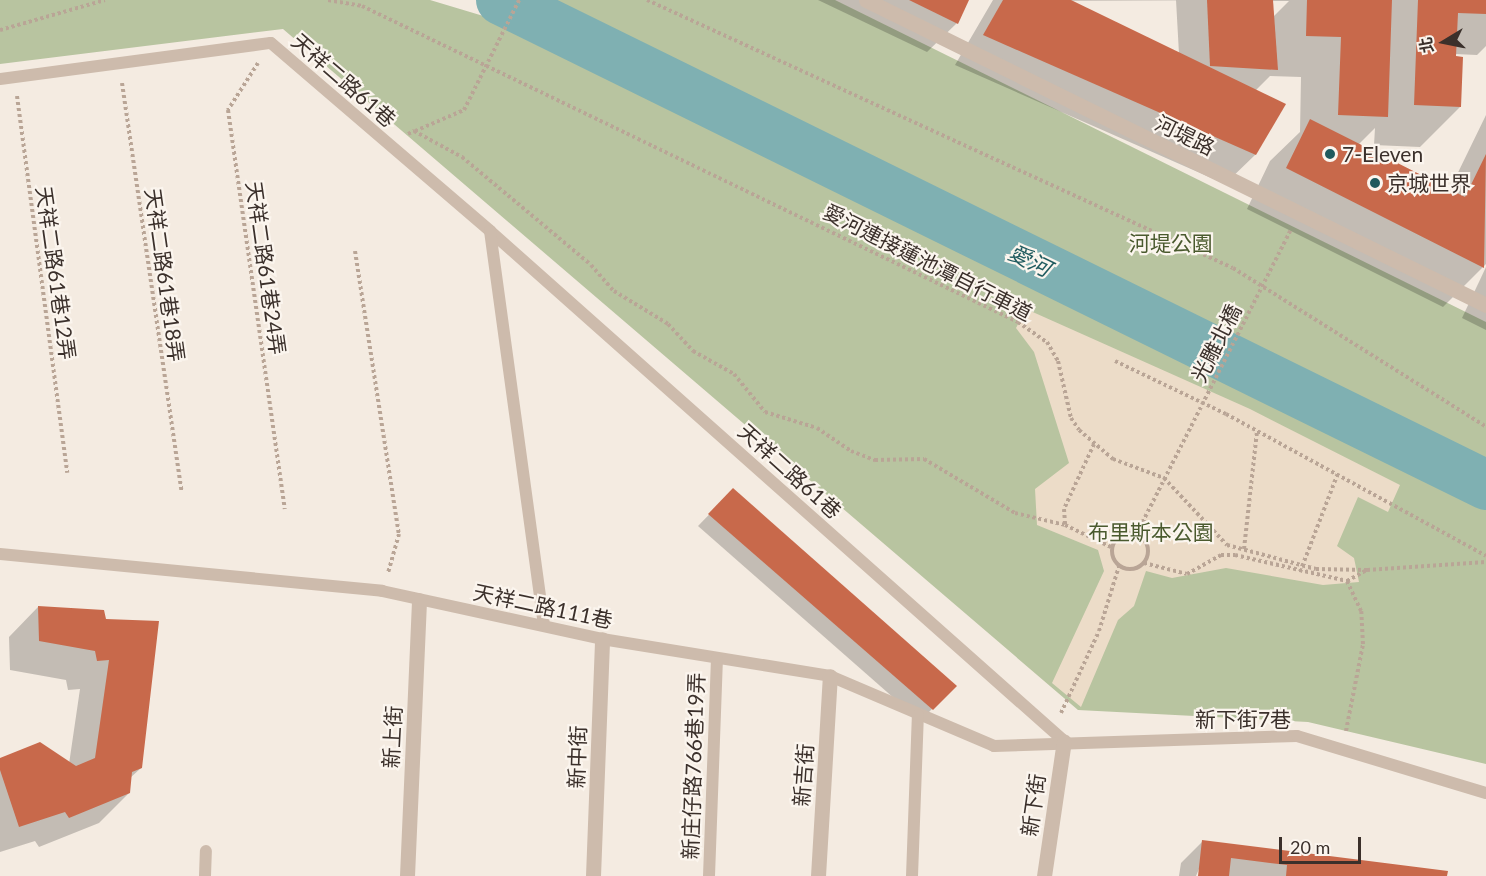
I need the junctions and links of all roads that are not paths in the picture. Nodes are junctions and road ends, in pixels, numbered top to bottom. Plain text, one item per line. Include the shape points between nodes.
1 (866, 0) edge
2 (0, 79) edge
3 (490, 231) junction
4 (1486, 305) edge
5 (0, 554) edge
6 (419, 600) junction
7 (544, 625) junction
8 (602, 639) junction
9 (717, 658) junction
10 (830, 676) junction
11 (918, 715) junction
12 (1059, 736) junction
13 (1486, 793) edge
14 (206, 851) dead end
15 (205, 876) edge
16 (407, 876) edge
17 (593, 876) edge
18 (709, 876) edge
19 (818, 876) edge
20 (912, 876) edge
21 (1044, 876) edge

1 - 4 street, 河堤路
2 - 3 lane, 天祥二路61巷 via 271,43
3 - 7 lane
3 - 12 lane, 天祥二路61巷
5 - 6 lane, 天祥二路111巷 via 382,591
6 - 7 lane, 天祥二路111巷
6 - 16 street, 新上街
7 - 8 lane, 天祥二路111巷
8 - 9 lane, 天祥二路111巷
8 - 17 street, 新中街
9 - 10 lane, 天祥二路111巷
9 - 18 lane, 新庄仔路766巷19弄
10 - 11 lane, 天祥二路111巷
10 - 19 street, 新吉街
11 - 12 lane, 天祥二路111巷 via 994,746
11 - 20 lane
12 - 13 lane, 新下街7巷 via 1297,736
12 - 21 street, 新下街
14 - 15 lane

